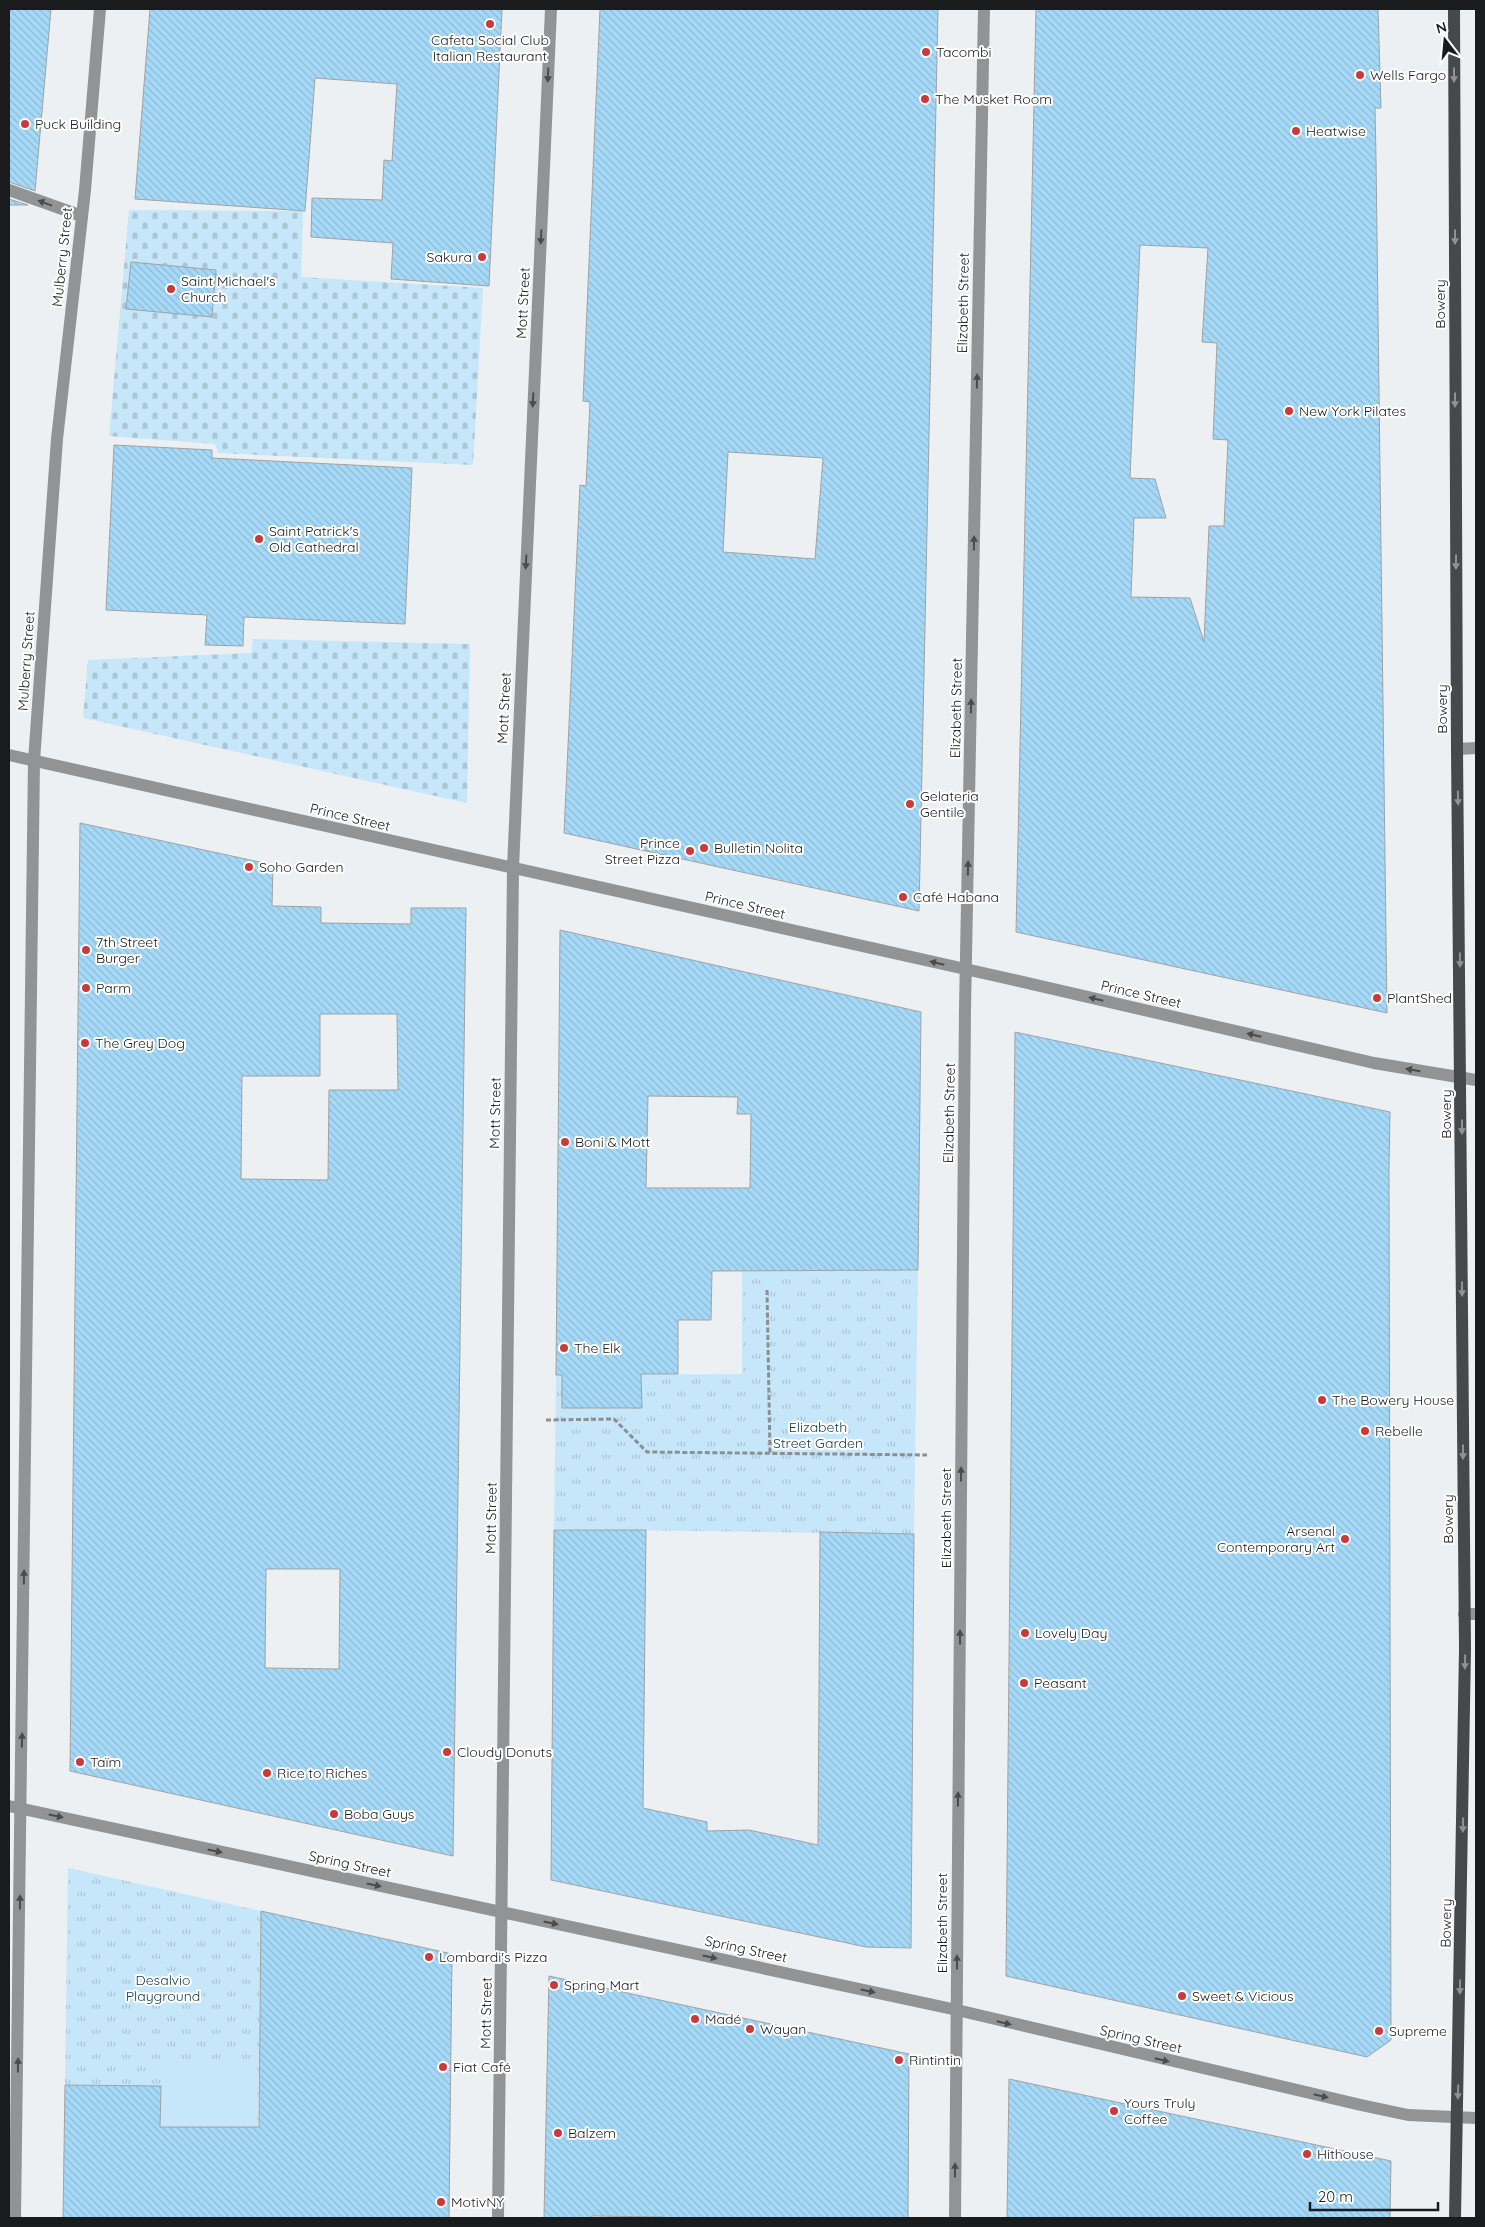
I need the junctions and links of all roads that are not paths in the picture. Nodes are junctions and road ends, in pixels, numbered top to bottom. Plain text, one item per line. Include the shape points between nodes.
1 (100, 9) edge
2 (551, 9) edge
3 (984, 9) edge
4 (1454, 9) edge
5 (9, 190) edge
6 (82, 216) junction
7 (1476, 748) edge
8 (1457, 749) junction
9 (9, 755) edge
10 (34, 761) junction
11 (513, 868) junction
12 (966, 969) junction
13 (1461, 1078) junction
14 (1476, 1080) edge
15 (1470, 1614) edge
16 (15, 1808) edge
17 (503, 1913) junction
18 (957, 2010) junction
19 (1457, 2118) junction
20 (1476, 2118) edge
21 (16, 2218) edge
22 (498, 2218) edge
23 (955, 2218) edge
24 (1455, 2218) edge

1 - 6 street, Mulberry Street
2 -> 11 street, Mott Street
12 -> 3 street, Elizabeth Street
4 -> 8 main road, Bowery
6 -> 5 street
6 - 10 street, Mulberry Street via 57,438
7 - 8 street
8 -> 13 main road, Bowery
9 - 10 street, Prince Street
10 - 11 street, Prince Street
16 -> 10 street, Mulberry Street
12 -> 11 street, Prince Street
11 - 17 street, Mott Street
13 -> 12 street, Prince Street via 1374,1063
18 -> 12 street, Elizabeth Street
13 - 14 street, Prince Street
13 -> 15 main road, Bowery
15 -> 19 main road, Bowery via 1465,1659
16 -> 17 street, Spring Street
21 -> 16 street, Mulberry Street
17 -> 18 street, Spring Street
17 - 22 street, Mott Street
18 -> 19 street, Spring Street via 1361,2106 1408,2115
23 -> 18 street, Elizabeth Street
19 - 20 street, Spring Street
19 - 24 main road, Bowery

